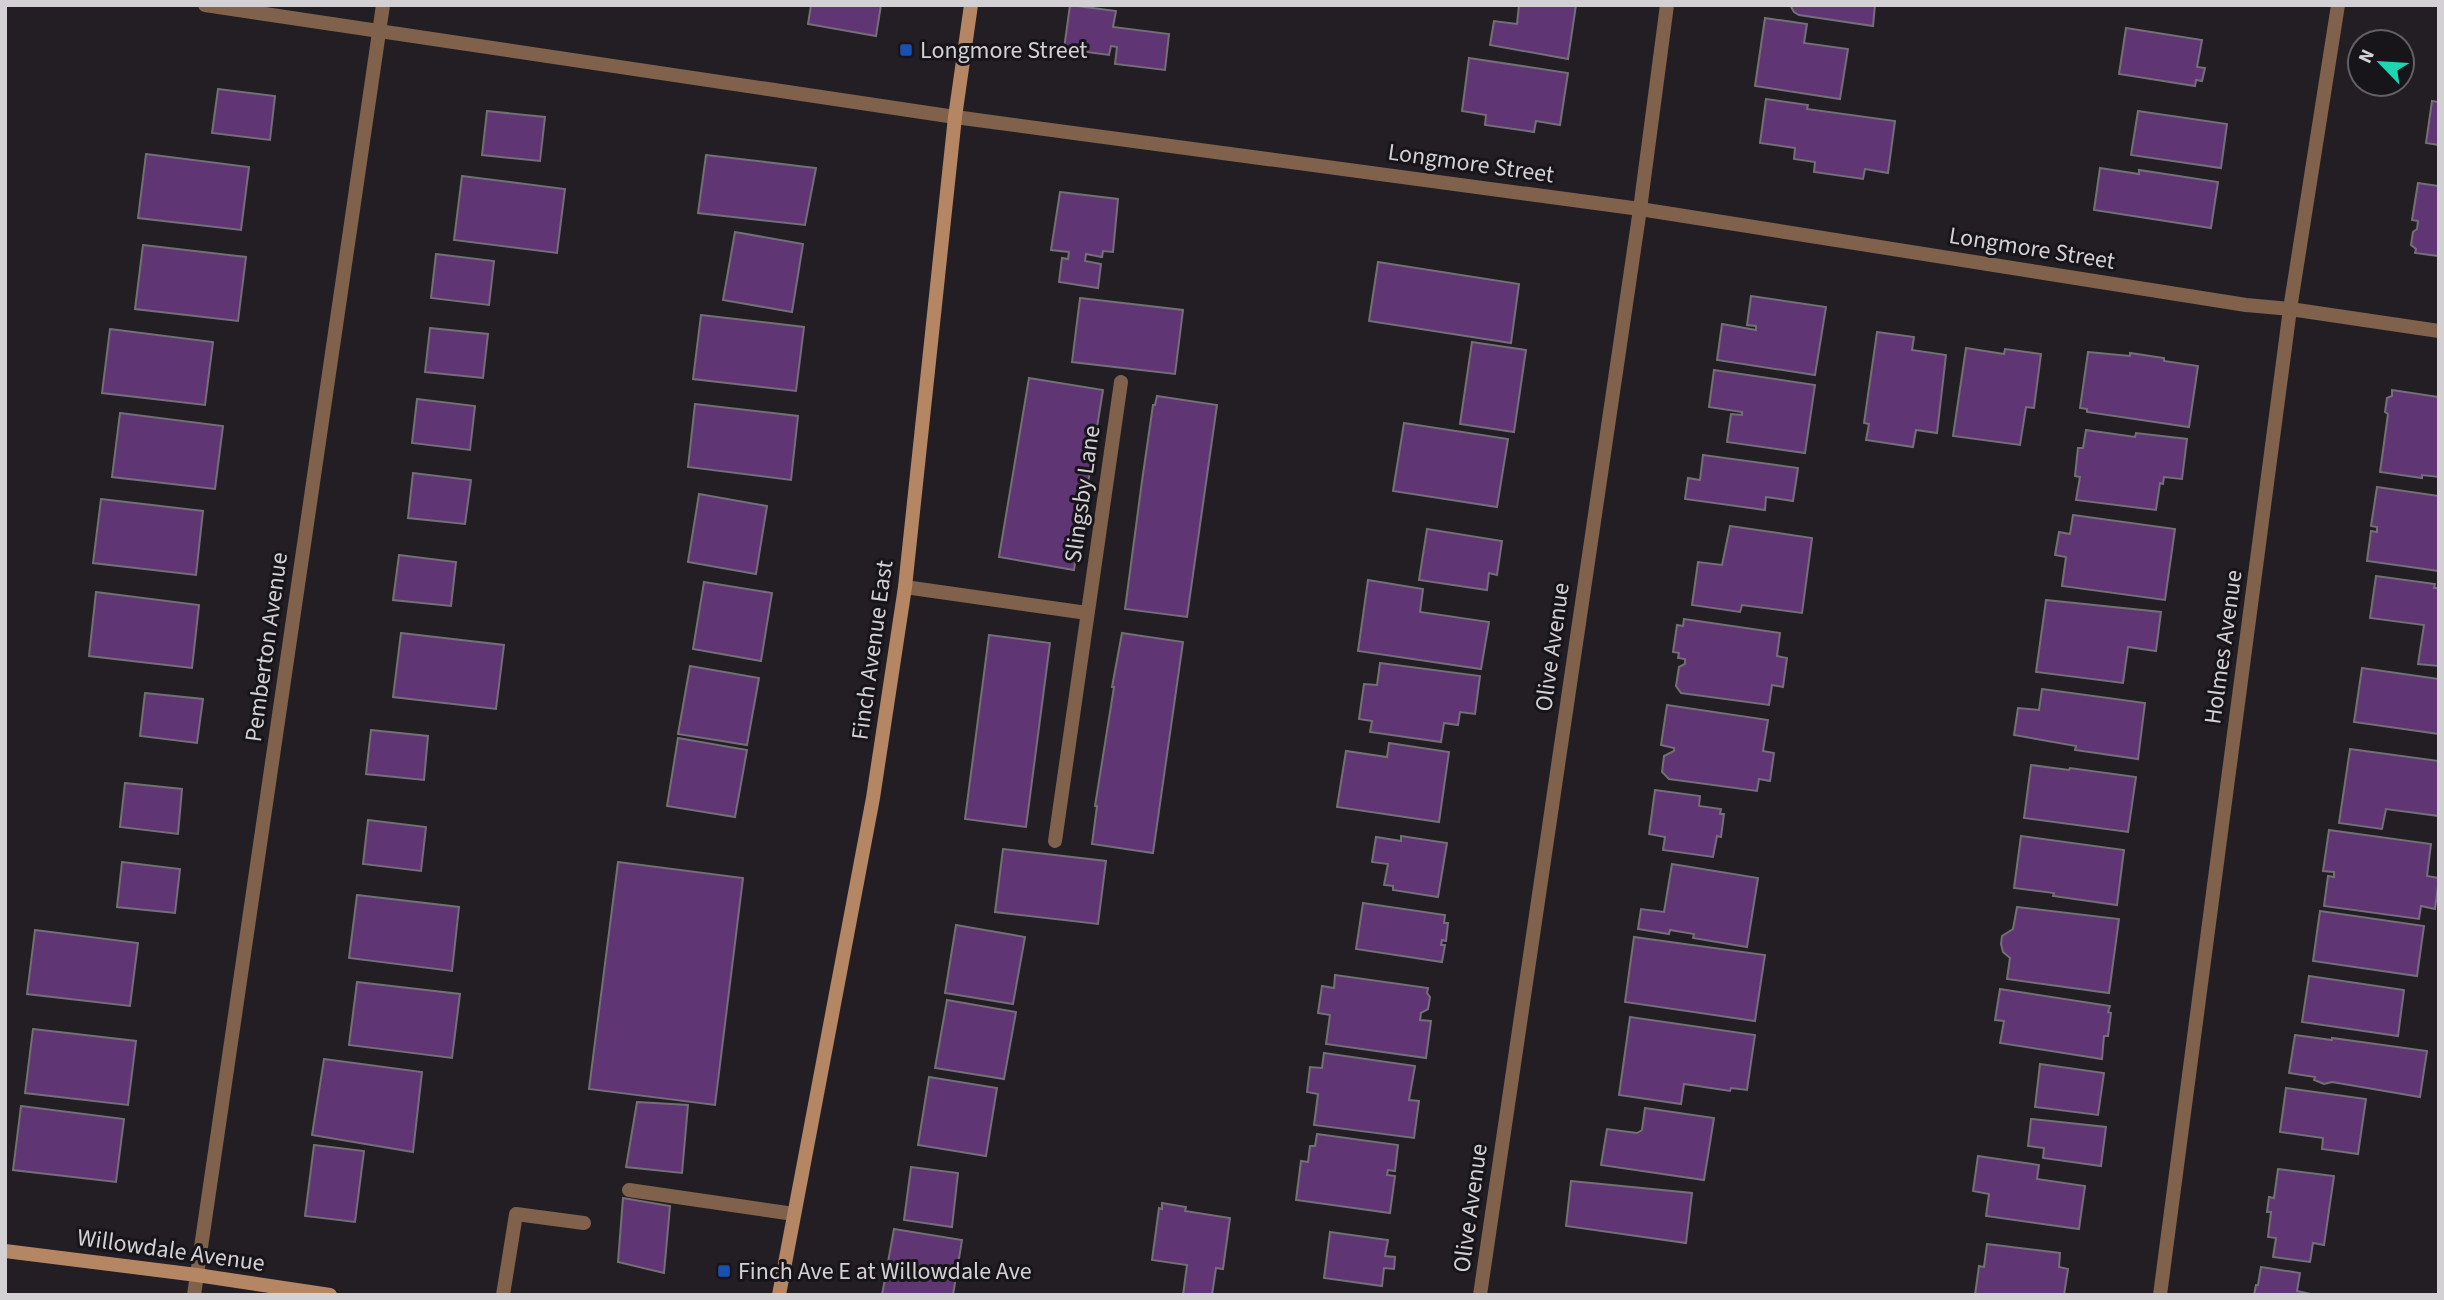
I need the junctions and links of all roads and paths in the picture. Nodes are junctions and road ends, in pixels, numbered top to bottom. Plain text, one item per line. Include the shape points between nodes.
1 (205, 5) edge
2 (383, 5) edge
3 (971, 5) edge
4 (1667, 5) edge
5 (2338, 5) edge
6 (379, 32) junction
7 (955, 117) junction
8 (1640, 209) junction
9 (2290, 309) junction
10 (2439, 331) edge
11 (1121, 382) dead end
12 (905, 587) junction
13 (1087, 613) junction
14 (1055, 841) dead end
15 (629, 1190) dead end
16 (793, 1214) junction
17 (584, 1223) dead end
18 (5, 1251) edge
19 (197, 1275) junction
20 (194, 1295) edge
21 (330, 1295) edge
22 (503, 1295) edge
23 (779, 1295) edge
24 (1480, 1295) edge
25 (2160, 1295) edge

1 - 6 street, Longmore Street
2 - 6 street, Pemberton Avenue
3 - 7 main road, Finch Avenue East
4 - 8 street, Olive Avenue
5 - 9 street, Holmes Avenue
6 - 7 street, Longmore Street
6 - 19 street, Pemberton Avenue
7 - 8 street, Longmore Street
7 - 12 main road, Finch Avenue East
8 - 9 street, Longmore Street
8 - 24 street, Olive Avenue
9 - 10 street, Longmore Street
9 - 25 street, Holmes Avenue
11 - 13 street, Slingsby Lane
12 - 13 street
12 - 16 main road, Finch Avenue East via 873,798
13 - 14 street, Slingsby Lane
15 - 16 street
16 - 23 main road, Finch Avenue East
17 - 22 street via 516,1214
18 - 19 main road, Willowdale Avenue
19 - 20 street, Pemberton Avenue
19 - 21 main road, Willowdale Avenue

